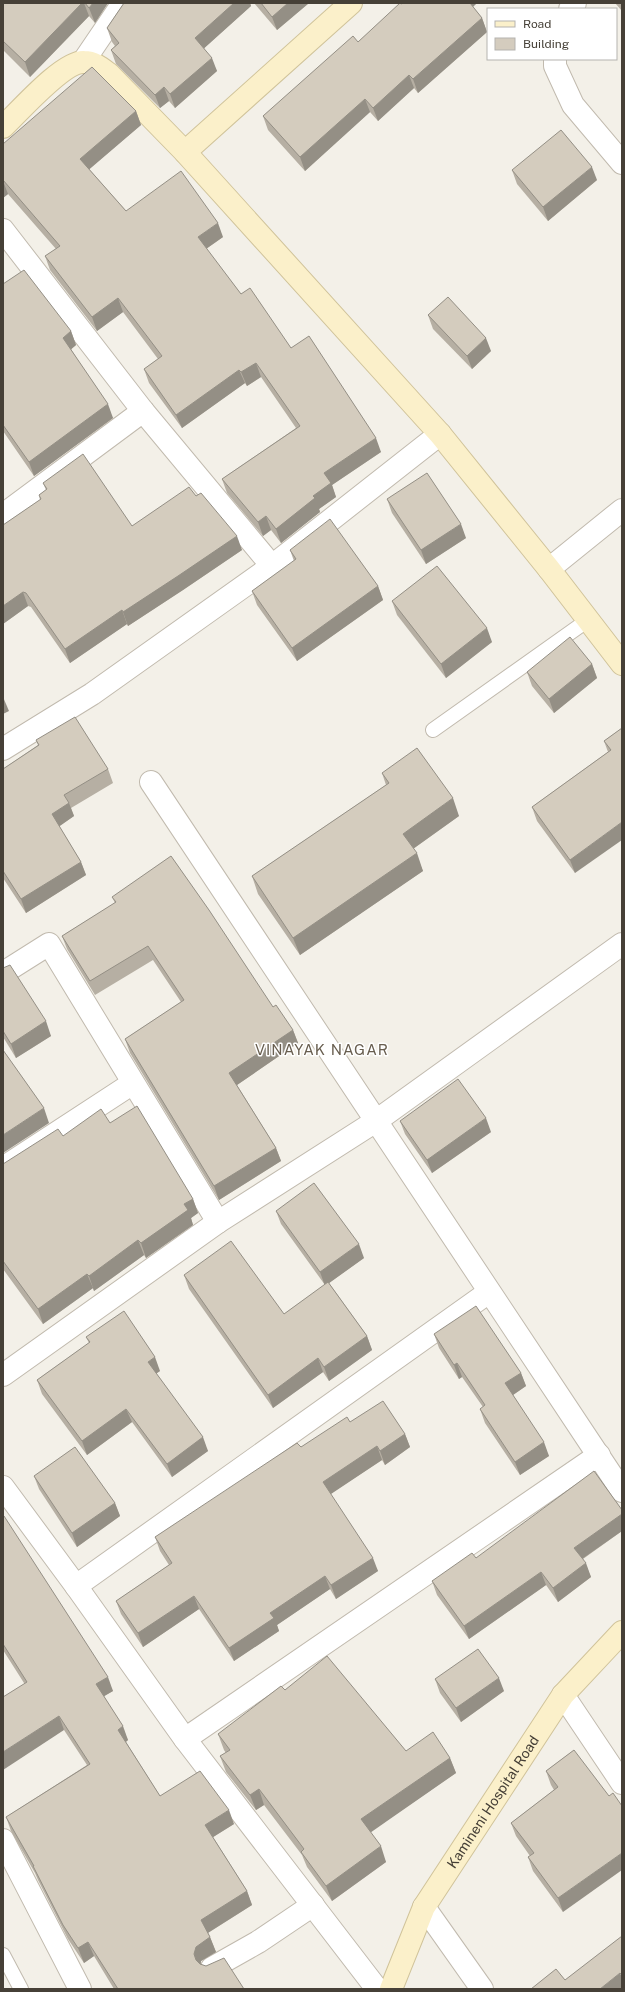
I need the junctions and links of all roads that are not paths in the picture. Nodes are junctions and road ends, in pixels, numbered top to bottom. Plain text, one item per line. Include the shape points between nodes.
1 (123, 3) edge
2 (351, 3) edge
3 (555, 60) edge
4 (84, 62) junction
5 (3, 127) edge
6 (185, 152) junction
7 (622, 164) edge
8 (3, 230) edge
9 (32, 266) junction
10 (14, 280) edge
11 (143, 411) junction
12 (440, 434) junction
13 (622, 510) edge
14 (3, 515) edge
15 (272, 566) junction
16 (549, 569) junction
17 (588, 620) junction
18 (622, 664) edge
19 (432, 730) dead end
20 (3, 749) edge
21 (151, 782) dead end
22 (622, 944) edge
23 (3, 973) edge
24 (133, 1083) junction
25 (376, 1121) junction
26 (3, 1168) edge
27 (218, 1222) junction
28 (489, 1292) junction
29 (3, 1375) edge
30 (599, 1455) junction
31 (3, 1487) edge
32 (622, 1491) edge
33 (76, 1586) junction
34 (622, 1632) edge
35 (563, 1695) junction
36 (185, 1739) junction
37 (622, 1783) edge
38 (3, 1840) edge
39 (313, 1905) junction
40 (424, 1907) junction
41 (3, 1955) edge
42 (212, 1968) edge
43 (21, 1989) edge
44 (80, 1989) edge
45 (377, 1989) edge
46 (392, 1989) edge
47 (482, 1989) edge

1 - 4 street
2 - 6 street
3 - 7 street via 555,66 573,105
4 - 5 street via 72,64 58,74
4 - 6 street via 96,65 108,74
6 - 12 street
8 - 9 street
9 - 10 street
9 - 11 street
11 - 14 street
11 - 15 street
12 - 15 street
12 - 16 street
13 - 16 street
15 - 20 street via 92,694
16 - 17 street
17 - 18 street
17 - 19 lane
21 - 25 street
22 - 25 street
23 - 24 street via 49,944
24 - 26 street
24 - 27 street
25 - 27 street
25 - 28 street
27 - 29 street
28 - 30 street
28 - 33 street
30 - 32 street
30 - 36 street
31 - 33 street
33 - 36 street
34 - 35 street, Kamineni Hospital Road
35 - 37 street
35 - 40 street, Kamineni Hospital Road
36 - 39 street
38 - 44 street
39 - 42 street via 258,1942
39 - 45 street
40 - 46 street, Kamineni Hospital Road
40 - 47 street
41 - 43 lane

